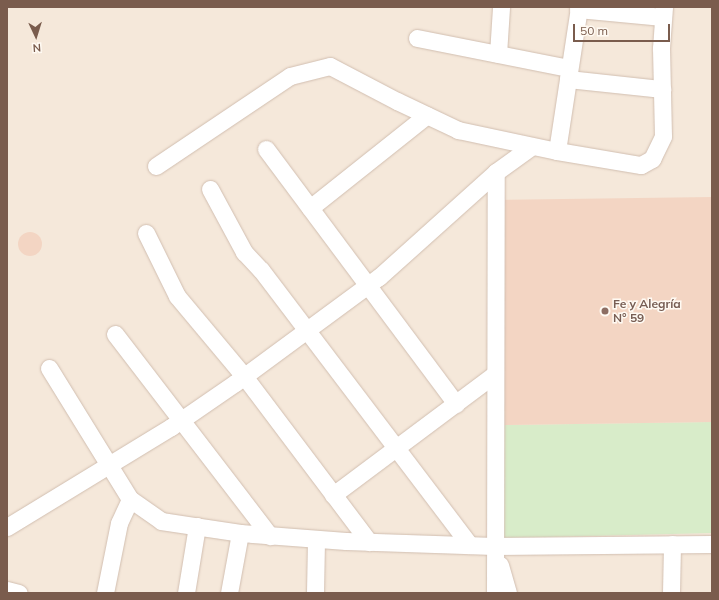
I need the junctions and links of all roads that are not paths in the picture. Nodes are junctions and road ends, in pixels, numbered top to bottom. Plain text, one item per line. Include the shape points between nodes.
1 (501, 7) edge
2 (579, 8) edge
3 (664, 12) edge
4 (417, 38) dead end
5 (498, 54) junction
6 (568, 74) junction
7 (662, 89) junction
8 (427, 115) junction
9 (532, 146) junction
10 (266, 149) dead end
11 (557, 151) junction
12 (156, 166) dead end
13 (496, 172) junction
14 (210, 189) dead end
15 (310, 208) junction
16 (146, 233) dead end
17 (368, 284) junction
18 (306, 331) junction
19 (115, 334) dead end
20 (49, 368) dead end
21 (495, 374) junction
22 (244, 376) junction
23 (456, 404) junction
24 (182, 420) junction
25 (397, 449) junction
26 (110, 465) junction
27 (333, 495) junction
28 (130, 499) junction
29 (198, 526) junction
30 (7, 527) edge
31 (240, 533) junction
32 (270, 536) junction
33 (316, 539) junction
34 (369, 542) junction
35 (672, 544) junction
36 (712, 544) edge
37 (470, 545) junction
38 (494, 546) junction
39 (7, 590) edge
40 (19, 593) edge
41 (105, 593) edge
42 (186, 593) edge
43 (229, 593) edge
44 (315, 593) edge
45 (495, 593) edge
46 (508, 593) edge
47 (671, 593) edge

1 - 5 street
2 - 3 street
2 - 6 street
3 - 7 street
4 - 5 street
5 - 6 street
6 - 7 street
6 - 11 street
7 - 11 street via 662,136 652,159 641,165 630,165
8 - 9 street via 458,130
8 - 12 street via 330,66 290,76
8 - 15 street
9 - 11 street
9 - 13 street
10 - 15 street
13 - 17 street via 401,259
13 - 21 street
14 - 18 street via 244,252
15 - 17 street
16 - 22 street via 177,296
17 - 18 street
17 - 23 street
18 - 22 street
18 - 25 street
19 - 24 street
20 - 26 street
21 - 23 street
21 - 38 street
22 - 24 street
22 - 27 street
23 - 25 street
24 - 26 street
24 - 32 street
25 - 27 street
25 - 37 street
26 - 28 street
26 - 30 street
27 - 34 street
28 - 29 street via 161,522
28 - 41 street via 119,523
29 - 31 street
29 - 42 street
31 - 32 street
31 - 43 street
32 - 33 street
33 - 34 street
33 - 44 street
34 - 37 street
35 - 36 street
35 - 38 street
35 - 47 street
37 - 38 street
38 - 45 street
38 - 46 street
39 - 40 street

